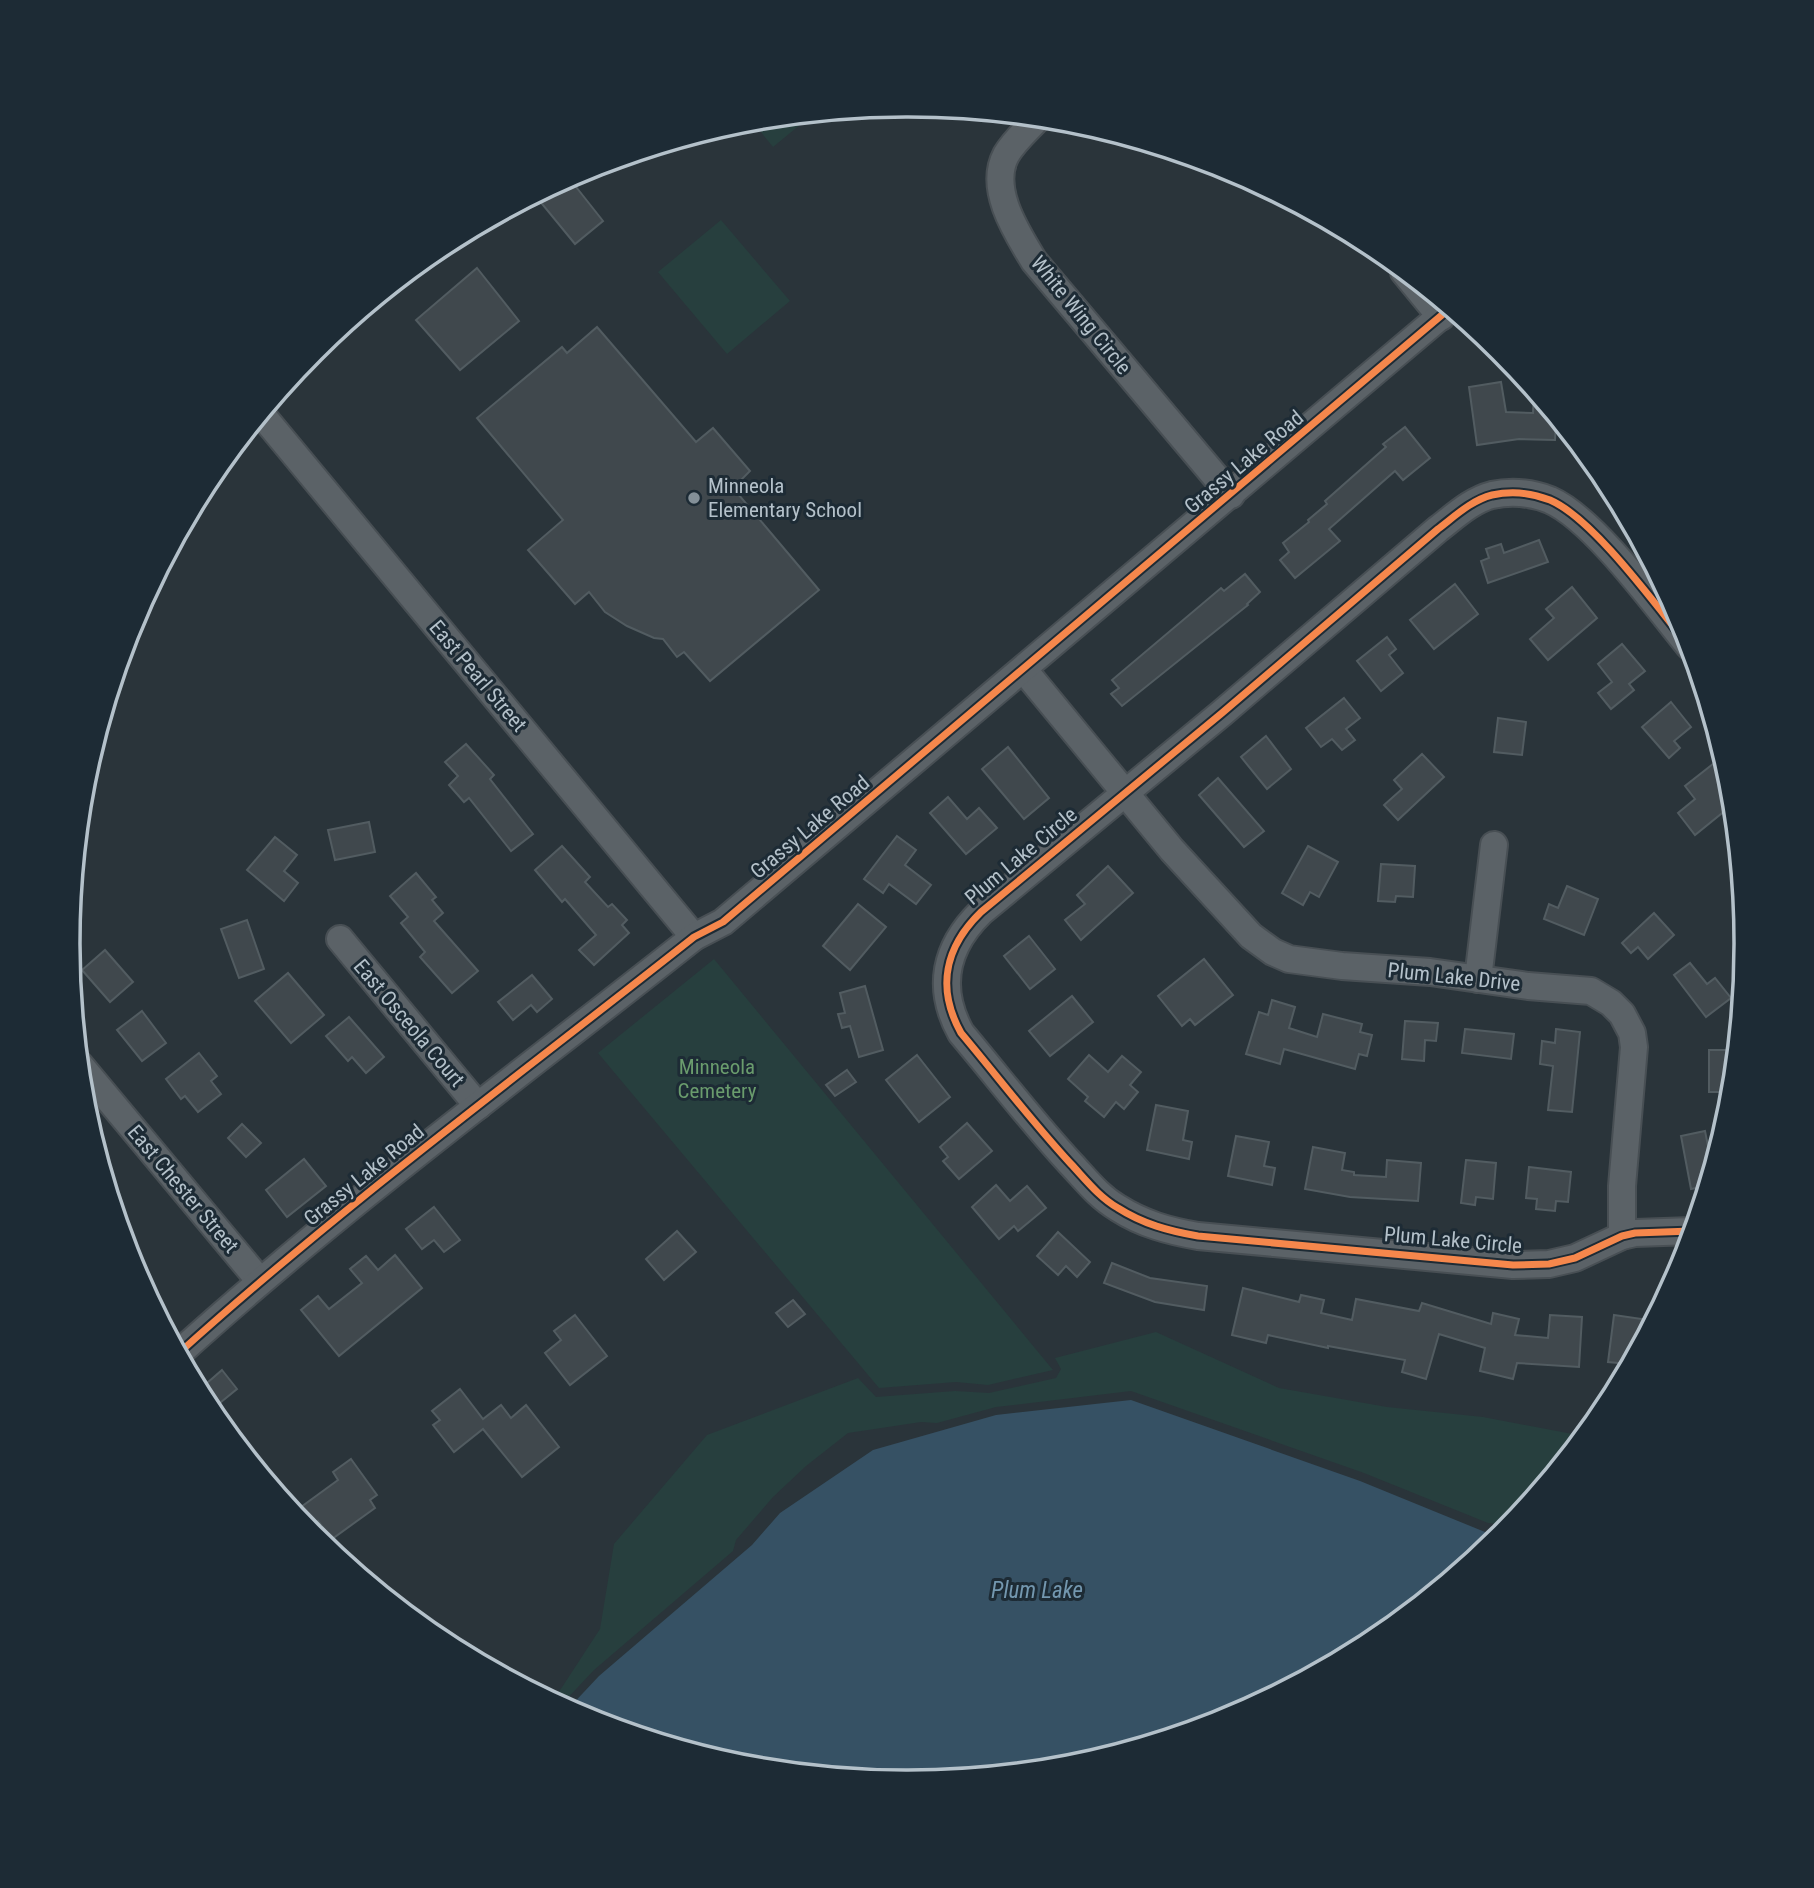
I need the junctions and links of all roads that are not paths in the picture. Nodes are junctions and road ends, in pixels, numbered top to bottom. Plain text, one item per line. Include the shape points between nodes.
1 (1029, 127) edge
2 (1443, 315) edge
3 (267, 421) edge
4 (1231, 495) junction
5 (1668, 621) edge
6 (1024, 670) junction
7 (1124, 793) junction
8 (1493, 845) dead end
9 (694, 937) junction
10 (340, 939) dead end
11 (1478, 979) junction
12 (92, 1080) edge
13 (478, 1106) junction
14 (1682, 1231) edge
15 (1622, 1236) junction
16 (259, 1280) junction
17 (186, 1347) edge

1 - 4 street, White Wing Circle via 1013,144 1001,170 1013,227 1034,261
2 - 4 street, Grassy Lake Road
3 - 9 street, East Pearl Street
4 - 6 street, Grassy Lake Road
5 - 7 street, Plum Lake Circle via 1591,530 1570,513 1551,500 1526,493 1490,496 1438,529
6 - 7 street
6 - 9 street, Grassy Lake Road via 723,922
7 - 11 street, Plum Lake Drive via 1251,936 1273,952 1342,966
7 - 15 street, Plum Lake Circle via 964,929 950,959 947,979 948,999 961,1033 1098,1194 1144,1222 1198,1236 1513,1265 1575,1258
8 - 11 street
9 - 13 street, Grassy Lake Road
10 - 13 street, East Osceola Court
11 - 15 street, Plum Lake Drive via 1591,991 1622,1014 1634,1047
12 - 16 street, East Chester Street
13 - 16 street, Grassy Lake Road
14 - 15 street, Plum Lake Circle
16 - 17 street, Grassy Lake Road

